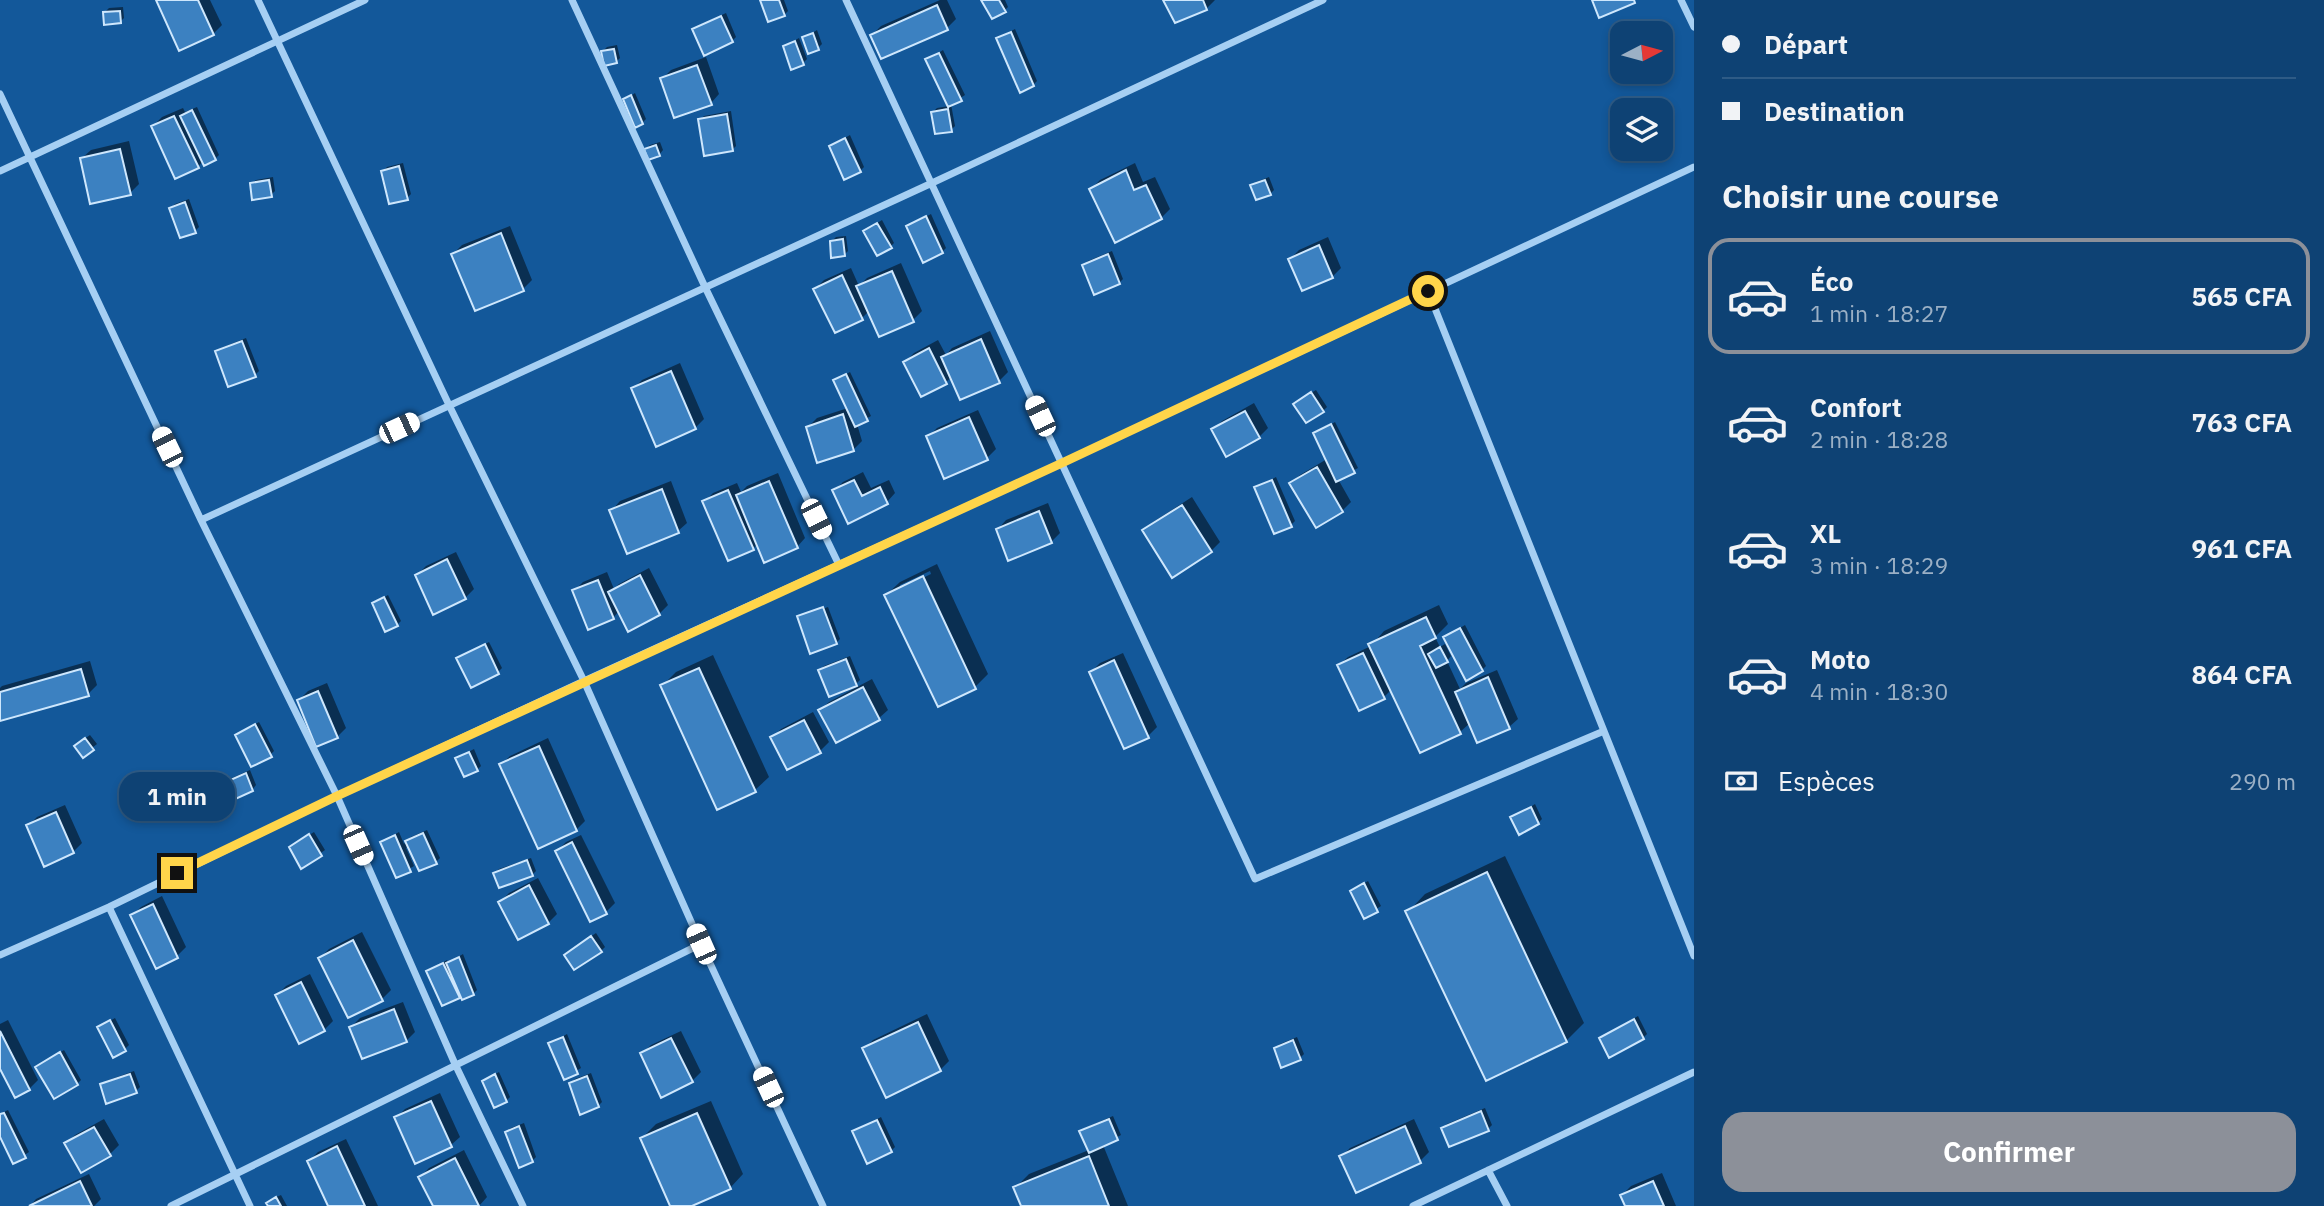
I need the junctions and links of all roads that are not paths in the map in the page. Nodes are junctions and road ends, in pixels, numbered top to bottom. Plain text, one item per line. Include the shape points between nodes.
1 (258, 0) edge
2 (365, 0) edge
3 (572, 0) edge
4 (846, 0) edge
5 (1323, 0) edge
6 (1681, 0) edge
7 (1694, 27) edge
8 (277, 41) junction
9 (0, 94) edge
10 (30, 158) junction
11 (1694, 167) edge
12 (0, 172) edge
13 (932, 183) junction
14 (705, 287) junction
15 (1428, 291) junction
16 (449, 405) junction
17 (1062, 463) junction
18 (201, 520) junction
19 (839, 565) junction
20 (584, 681) junction
21 (1604, 731) junction
22 (337, 796) junction
23 (108, 906) junction
24 (701, 944) junction
25 (0, 955) edge
26 (1694, 956) edge
27 (456, 1064) junction
28 (1694, 1072) edge
29 (1489, 1170) junction
30 (235, 1176) junction
31 (171, 1206) edge
32 (250, 1206) edge
33 (523, 1206) edge
34 (823, 1206) edge
35 (1413, 1206) edge
36 (1507, 1206) edge

1 - 8 street
2 - 8 street
3 - 14 street
4 - 13 street
5 - 13 street
6 - 7 street
8 - 10 street
8 - 16 street
9 - 10 street
10 - 12 street
10 - 18 street
11 - 15 street
13 - 14 street
13 - 17 street
14 - 16 street
14 - 19 street
15 - 17 street
15 - 21 street
16 - 18 street
16 - 20 street
17 - 19 street
17 - 21 street via 1255,878
18 - 22 street
19 - 20 street
20 - 22 street
20 - 24 street
21 - 26 street
22 - 23 street
22 - 27 street
23 - 25 street
23 - 30 street
24 - 27 street
24 - 34 street
27 - 30 street
27 - 33 street
28 - 29 street
29 - 35 street
29 - 36 street
30 - 31 street
30 - 32 street

